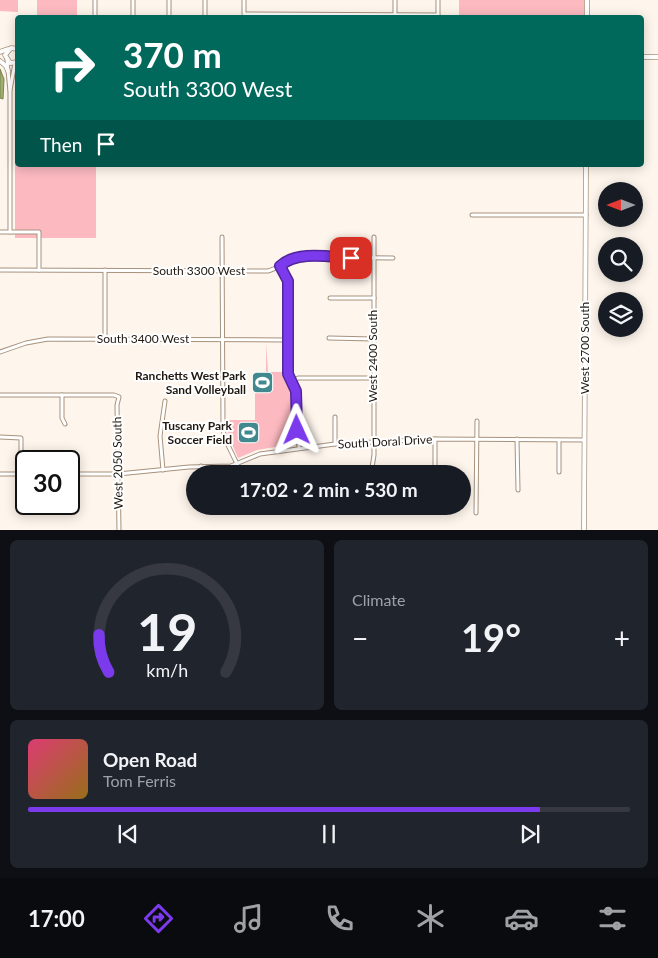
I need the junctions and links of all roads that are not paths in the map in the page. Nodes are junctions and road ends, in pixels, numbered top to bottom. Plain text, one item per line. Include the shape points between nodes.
1 (95, 0) edge
2 (133, 0) edge
3 (169, 0) edge
4 (205, 0) edge
5 (244, 0) edge
6 (395, 0) edge
7 (438, 0) edge
8 (586, 0) edge
9 (95, 15) edge
10 (133, 15) edge
11 (169, 15) edge
12 (205, 15) edge
13 (270, 15) edge
14 (395, 15) edge
15 (438, 15) edge
16 (586, 15) edge
17 (8, 49) junction
18 (15, 49) edge
19 (0, 52) edge
20 (0, 57) edge
21 (644, 57) edge
22 (658, 57) edge
23 (6, 60) junction
24 (0, 61) edge
25 (15, 63) edge
26 (15, 68) edge
27 (8, 71) junction
28 (10, 91) junction
29 (586, 167) edge
30 (472, 214) dead end
31 (586, 216) junction
32 (0, 232) edge
33 (10, 232) junction
34 (222, 237) dead end
35 (374, 237) dead end
36 (374, 258) junction
37 (393, 258) dead end
38 (280, 266) junction
39 (0, 270) edge
40 (39, 270) junction
41 (105, 270) junction
42 (222, 271) junction
43 (330, 298) dead end
44 (374, 298) junction
45 (329, 338) dead end
46 (374, 338) junction
47 (105, 339) junction
48 (222, 340) junction
49 (288, 340) junction
50 (0, 352) edge
51 (374, 378) junction
52 (292, 382) junction
53 (0, 395) edge
54 (62, 395) junction
55 (165, 401) dead end
56 (335, 417) dead end
57 (477, 422) dead end
58 (65, 424) dead end
59 (0, 437) edge
60 (435, 439) junction
61 (476, 439) junction
62 (517, 439) junction
63 (559, 440) junction
64 (584, 440) junction
65 (373, 442) junction
66 (336, 444) junction
67 (298, 448) junction
68 (21, 450) edge
69 (237, 464) junction
70 (219, 465) edge
71 (372, 465) edge
72 (435, 465) edge
73 (186, 468) edge
74 (163, 470) junction
75 (559, 472) dead end
76 (0, 474) edge
77 (15, 474) edge
78 (80, 474) edge
79 (118, 474) junction
80 (518, 490) dead end
81 (476, 513) dead end
82 (118, 530) edge
83 (584, 530) edge

1 - 9 street
2 - 10 street
3 - 11 street
4 - 12 street
5 - 13 street via 244,14
6 - 14 street
7 - 15 street
8 - 16 street
17 - 18 street
17 - 19 street
17 - 23 street
20 - 23 street
21 - 22 street
23 - 25 street
23 - 27 street
24 - 27 street
26 - 28 street
27 - 28 street
28 - 33 street
29 - 31 street, West 2700 South
30 - 31 street
31 - 64 street, West 2700 South
32 - 33 street
33 - 40 street via 39,232
34 - 42 street
35 - 36 street, West 2400 South
36 - 37 street, South 3300 West
36 - 38 street, South 3300 West via 297,257
36 - 44 street, West 2400 South
38 - 42 street, South 3300 West via 268,271
38 - 49 street via 288,281
39 - 40 street, South 3300 West
40 - 41 street, South 3300 West
41 - 42 street, South 3300 West
41 - 47 street
42 - 48 street
43 - 44 street
44 - 46 street, West 2400 South
45 - 46 street
46 - 51 street, West 2400 South
47 - 48 street, South 3400 West
47 - 50 street, South 3400 West via 36,340
48 - 49 street, South 3400 West
48 - 69 street via 224,436
49 - 52 street via 288,374
51 - 52 street via 298,378
51 - 65 street, West 2400 South
52 - 67 street via 296,391
53 - 54 street
54 - 58 street
54 - 79 street, West 2050 South via 119,397
55 - 74 street via 160,436
56 - 66 street
57 - 61 street
59 - 68 street via 21,438
60 - 61 street, South Doral Drive
60 - 65 street, South Doral Drive
60 - 72 street
61 - 62 street, South Doral Drive
61 - 81 street
62 - 63 street, South Doral Drive
62 - 80 street
63 - 64 street, South Doral Drive
63 - 75 street
64 - 83 street, West 2700 South
65 - 66 street, South Doral Drive
65 - 71 street, West 2400 South
66 - 67 street, South Doral Drive
67 - 69 street, South Doral Drive via 260,454
69 - 70 street, South Doral Drive
73 - 74 street, South Doral Drive
74 - 79 street, South Doral Drive
76 - 77 street
78 - 79 street, South Doral Drive
79 - 82 street, West 2050 South

